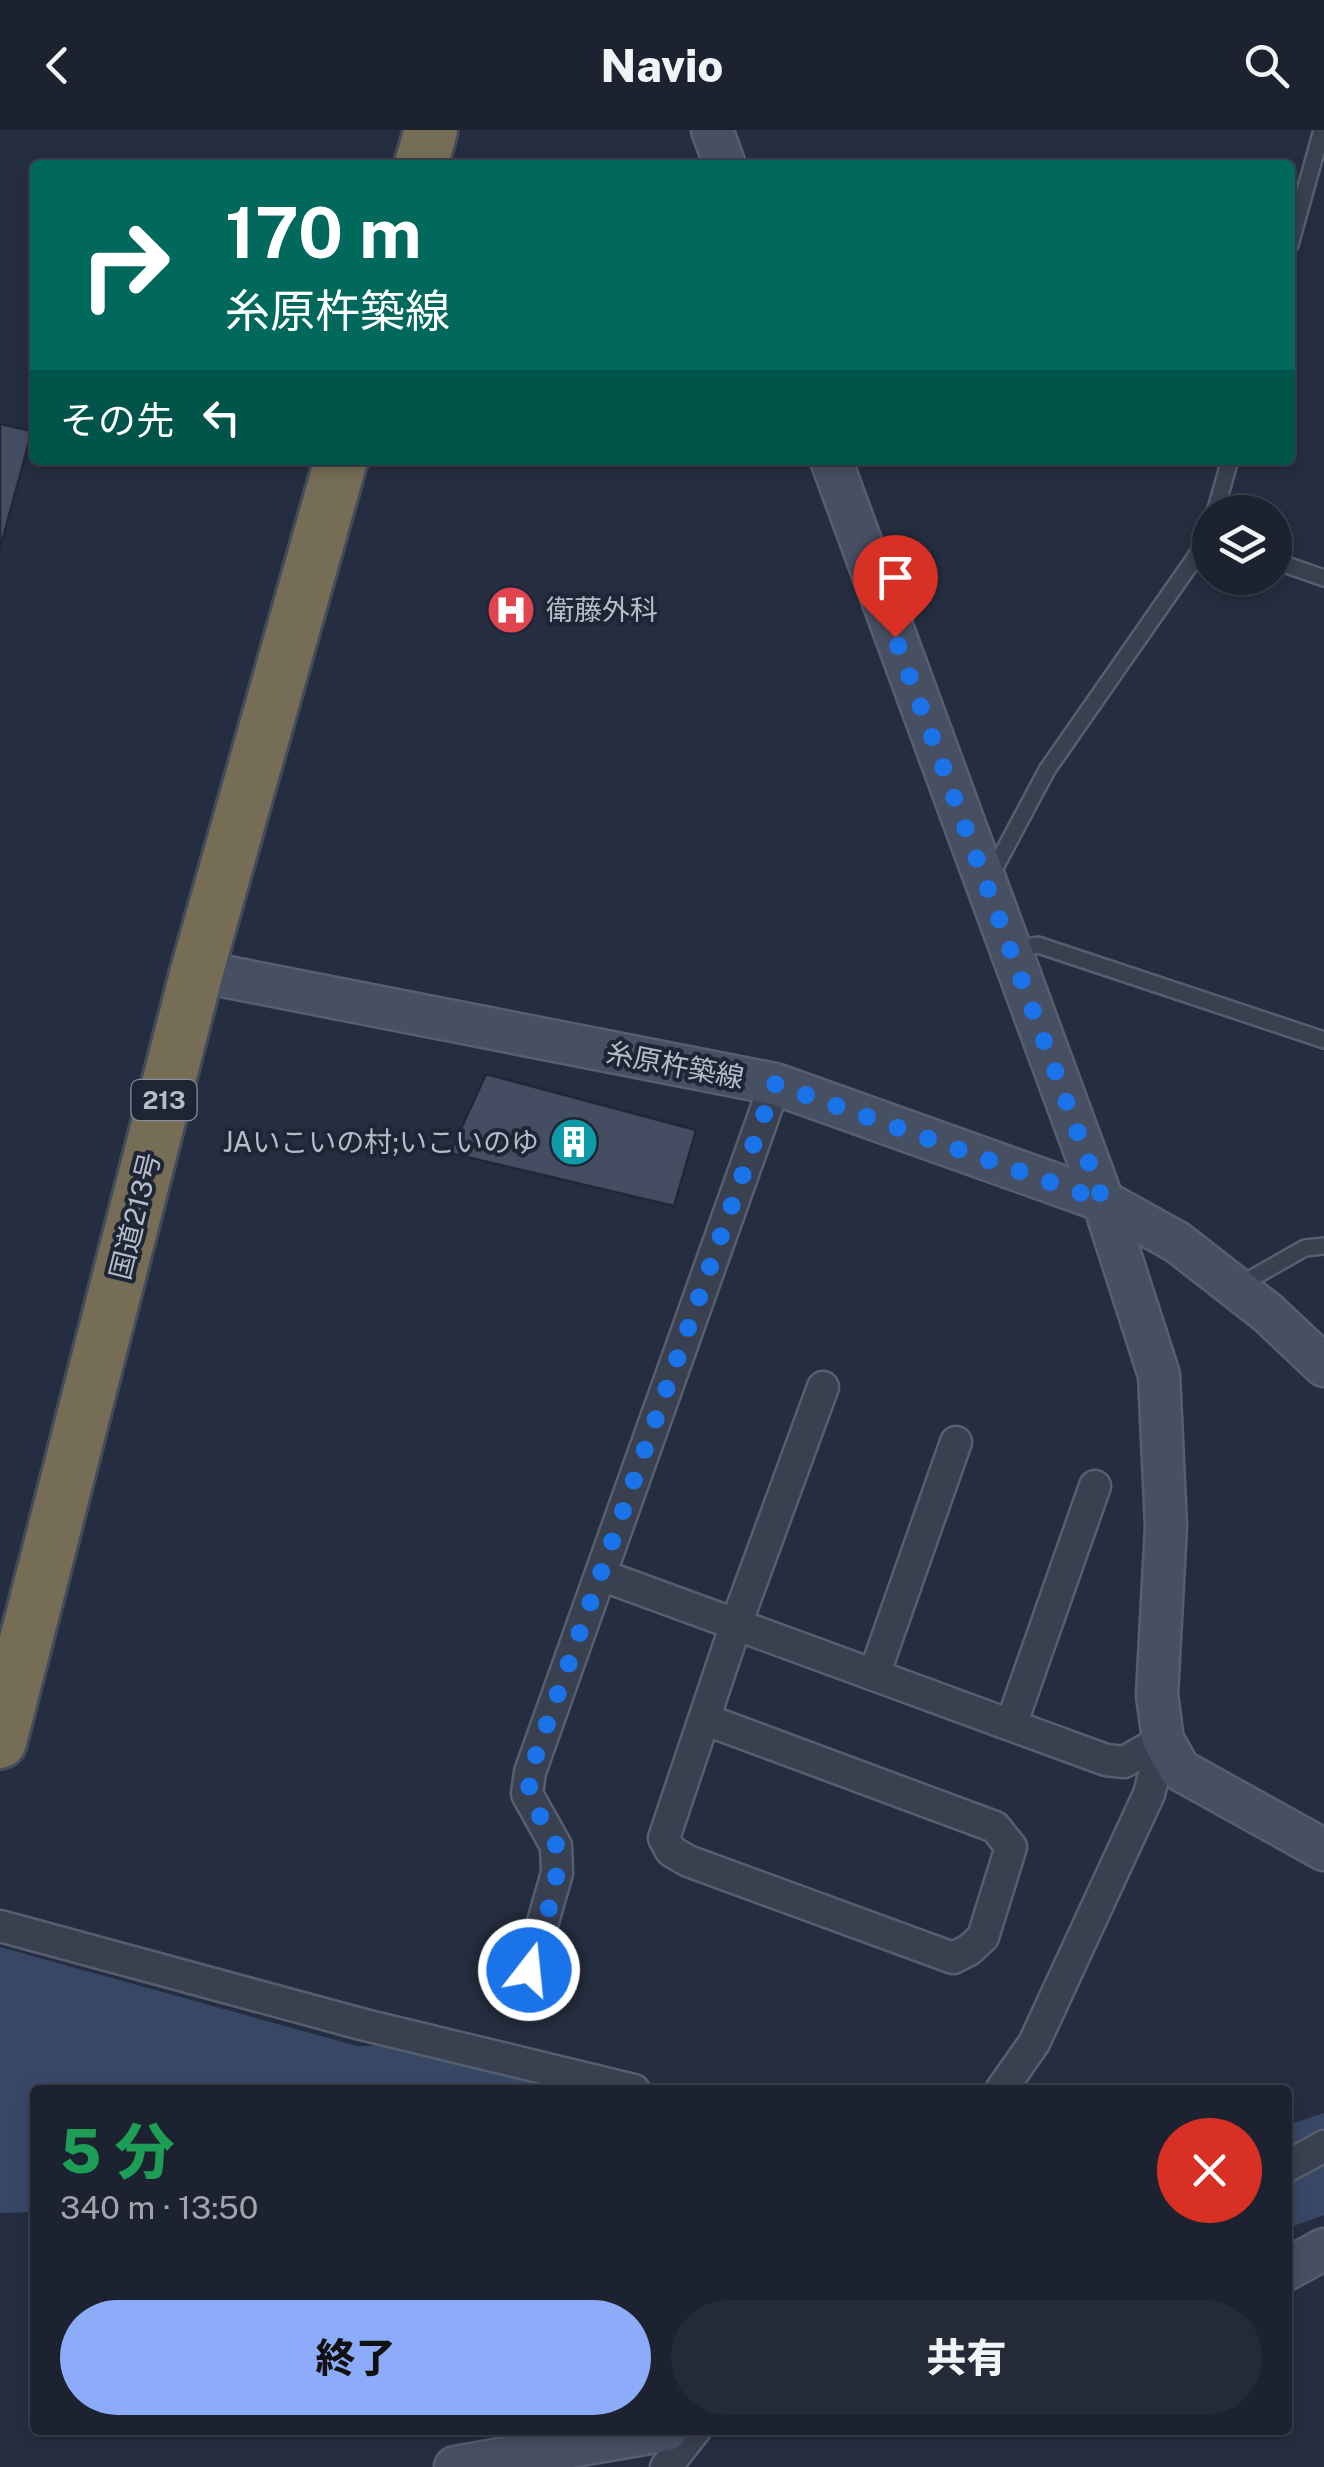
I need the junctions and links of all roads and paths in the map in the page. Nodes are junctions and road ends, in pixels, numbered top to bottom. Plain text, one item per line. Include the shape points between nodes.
1 (431, 130) edge
2 (712, 130) edge
3 (1322, 130) edge
4 (422, 160) edge
5 (722, 160) edge
6 (1295, 228) edge
7 (340, 465) edge
8 (833, 465) edge
9 (1229, 465) edge
10 (1220, 495) edge
11 (1192, 561) edge
12 (1292, 568) edge
13 (1324, 578) edge
14 (985, 885) junction
15 (1009, 950) junction
16 (197, 971) junction
17 (1324, 1040) edge
18 (775, 1084) junction
19 (1103, 1201) junction
20 (1324, 1246) edge
21 (1235, 1288) junction
22 (1324, 1366) edge
23 (822, 1387) dead end
24 (956, 1442) dead end
25 (1095, 1486) dead end
26 (601, 1575) junction
27 (736, 1624) junction
28 (874, 1675) junction
29 (704, 1719) junction
30 (1011, 1724) junction
31 (1163, 1740) junction
32 (0, 1742) edge
33 (1324, 1850) edge
34 (0, 1926) edge
35 (520, 2002) dead end
36 (613, 2085) edge
37 (1005, 2085) edge
38 (1324, 2146) edge
39 (1292, 2164) edge
40 (1324, 2249) edge
41 (1292, 2266) edge
42 (637, 2435) edge
43 (691, 2435) edge
44 (455, 2467) edge
45 (666, 2467) edge

1 - 4 highway
2 - 5 street
3 - 6 lane
7 - 16 highway, 国道213号 / 213
8 - 14 street
9 - 10 lane
11 - 14 lane via 1047,770
12 - 13 lane
14 - 15 street
15 - 17 lane via 1038,945
15 - 19 street
16 - 18 street, 糸原杵築線
16 - 32 highway, 国道213号 / 213
18 - 19 street, 糸原杵築線
18 - 26 street
19 - 21 street, 糸原杵築線 via 1177,1242
19 - 31 street via 1159,1375 1166,1526 1156,1695
20 - 21 lane via 1305,1248
21 - 22 street, 糸原杵築線
23 - 27 street
24 - 28 street
25 - 30 street
26 - 27 street
26 - 35 street via 530,1772 527,1794 556,1846 557,1873
27 - 28 street
27 - 29 street
28 - 30 street
29 - 29 street via 664,1838 671,1850 688,1862 954,1958 982,1937 1011,1847 996,1827
30 - 31 street via 1124,1762
31 - 33 street via 1180,1770
31 - 37 street via 1148,1794 1059,1990
34 - 36 street
38 - 39 street
40 - 41 street
42 - 44 street
43 - 45 street

